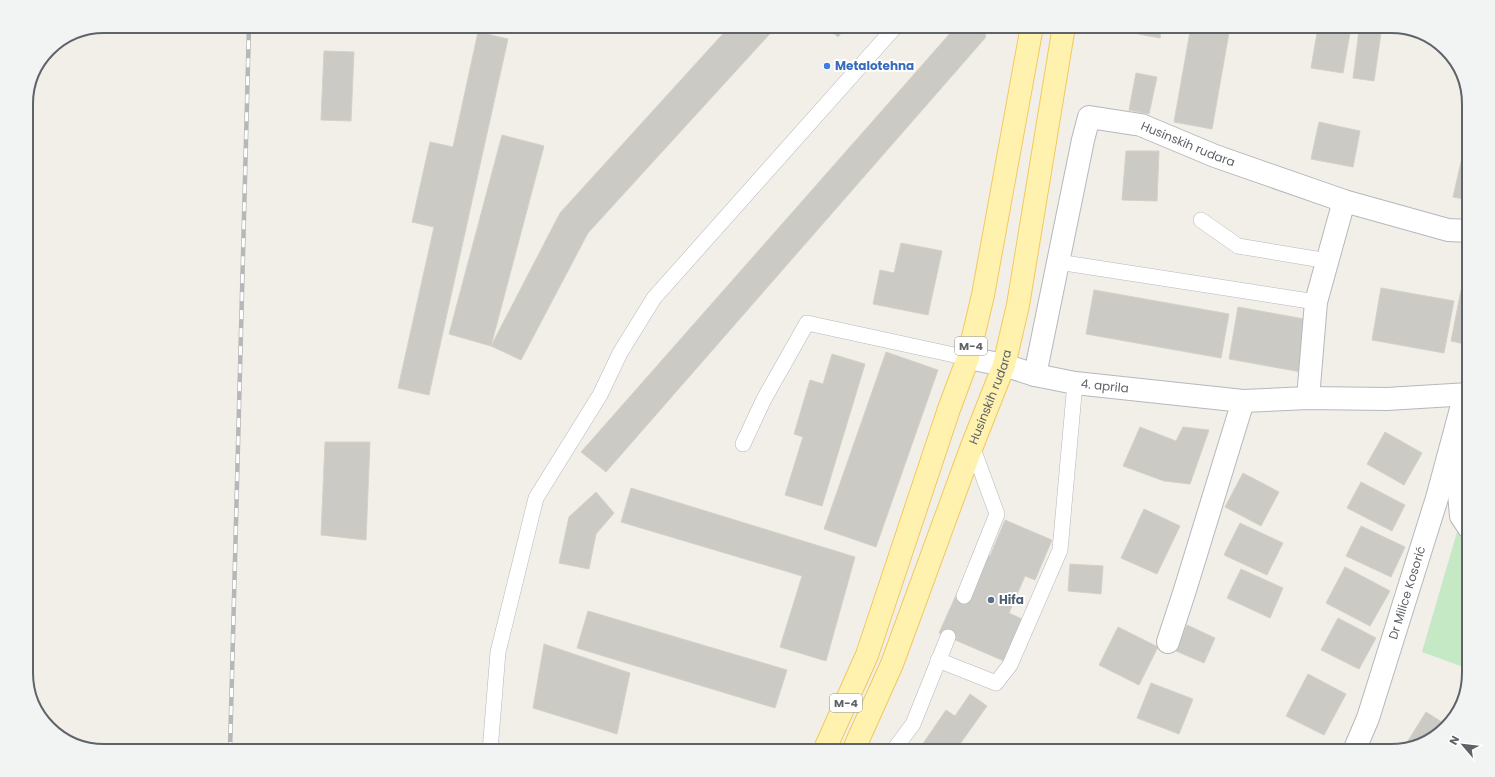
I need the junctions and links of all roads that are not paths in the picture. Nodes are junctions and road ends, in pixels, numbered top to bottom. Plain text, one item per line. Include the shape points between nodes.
1 (890, 33) edge
2 (1031, 33) edge
3 (1063, 33) edge
4 (1344, 201) junction
5 (1200, 220) dead end
6 (1462, 231) edge
7 (1328, 261) junction
8 (1058, 262) junction
9 (1316, 302) junction
10 (968, 358) junction
11 (1004, 365) junction
12 (1035, 375) junction
13 (1074, 383) junction
14 (1462, 394) edge
15 (1308, 398) junction
16 (1243, 401) junction
17 (1462, 409) edge
18 (1454, 433) junction
19 (743, 444) dead end
20 (972, 446) junction
21 (1462, 518) edge
22 (964, 596) dead end
23 (948, 637) dead end
24 (1168, 642) dead end
25 (938, 660) junction
26 (491, 744) edge
27 (827, 744) edge
28 (856, 744) edge
29 (898, 744) edge
30 (1357, 744) edge

1 - 26 lane via 654,298 620,353 600,394 536,498 498,652
2 - 10 main road, M-4 via 983,295
3 - 11 main road, Husinskih rudara / M-4 via 1018,305
4 - 6 street, Husinskih rudara via 1448,230
4 - 7 street
4 - 8 street, Husinskih rudara via 1215,156 1141,125 1089,117
5 - 7 lane via 1238,246
7 - 9 street
8 - 9 lane
8 - 12 street, Husinskih rudara
9 - 15 street
10 - 11 street, 4. aprila
10 - 19 lane via 807,323 764,400
10 - 27 main road, M-4 via 867,655
11 - 12 street, 4. aprila
11 - 20 main road, Husinskih rudara / M-4
12 - 13 street, 4. aprila
13 - 16 street, 4. aprila
13 - 25 lane via 1060,550 1010,665 996,683
14 - 15 street, 4. aprila via 1387,399
15 - 16 street, 4. aprila
16 - 24 street
17 - 18 street, Dr Milice Kosorić
18 - 21 street, Dr Milice Kosorić
18 - 30 street, Dr Milice Kosorić via 1437,498 1368,718
20 - 22 lane via 998,514
20 - 28 main road, Husinskih rudara / M-4 via 892,664
23 - 25 lane
25 - 29 lane via 913,724

